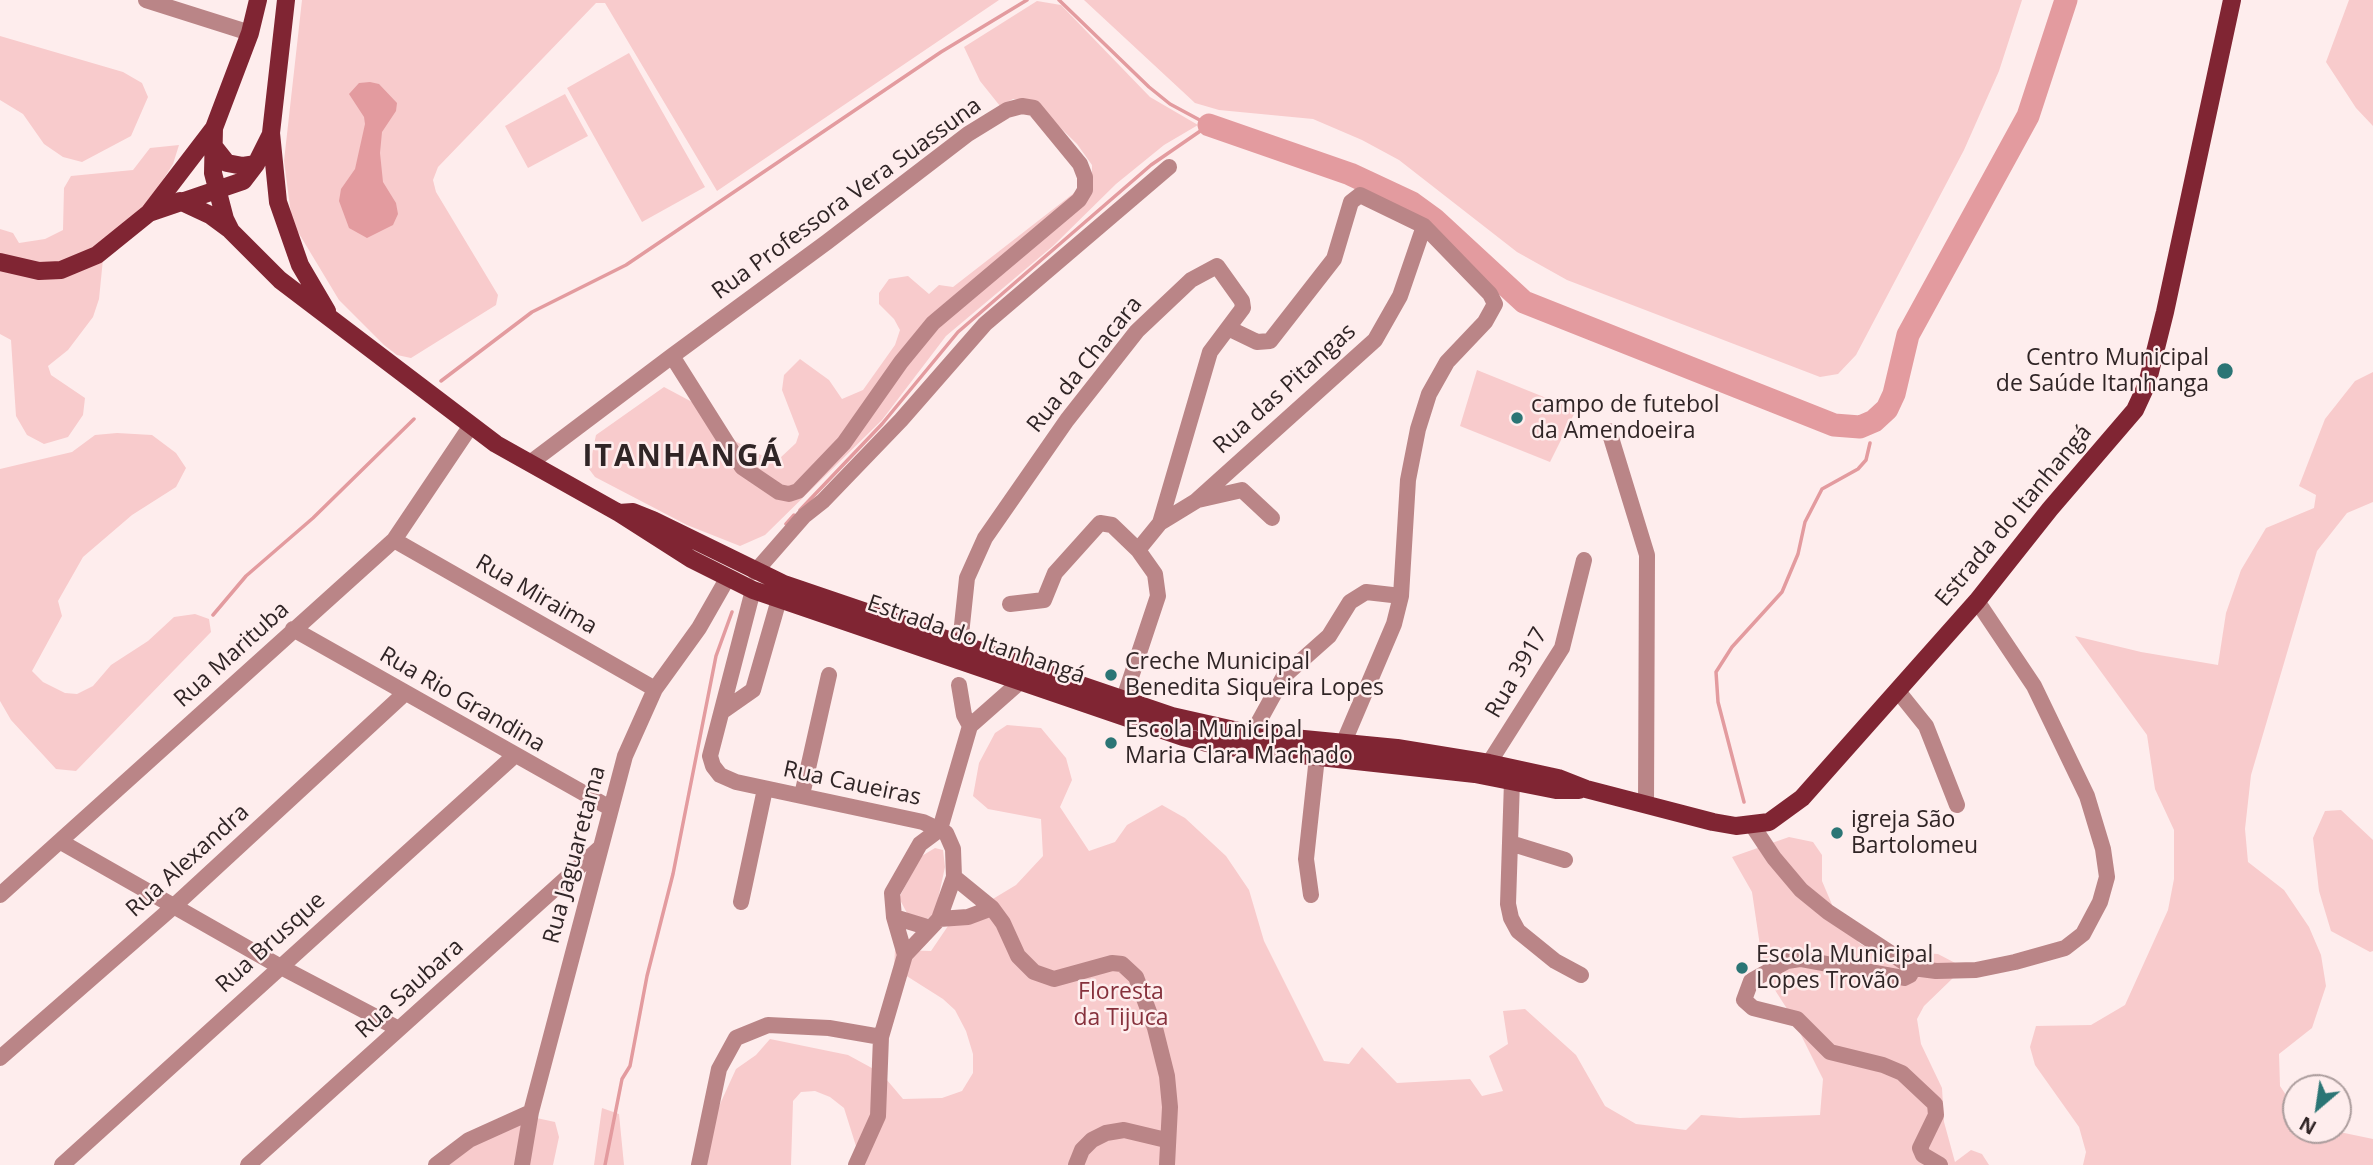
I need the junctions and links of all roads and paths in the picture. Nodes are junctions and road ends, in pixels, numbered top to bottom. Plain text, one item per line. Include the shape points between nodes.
1 (146, 0) edge
2 (258, 0) edge
3 (286, 0) edge
4 (2232, 0) edge
5 (250, 33) junction
6 (271, 133) junction
7 (213, 136) junction
8 (256, 164) junction
9 (1169, 167) dead end
10 (215, 191) junction
11 (180, 201) junction
12 (149, 214) junction
13 (1424, 226) junction
14 (231, 231) junction
15 (0, 262) edge
16 (329, 314) junction
17 (1228, 328) junction
18 (673, 356) junction
19 (470, 427) junction
20 (1609, 431) dead end
21 (530, 463) junction
22 (1196, 501) junction
23 (619, 513) junction
24 (1272, 518) dead end
25 (1160, 523) junction
26 (394, 540) junction
27 (1139, 550) junction
28 (1584, 560) dead end
29 (755, 572) junction
30 (727, 579) junction
31 (752, 590) junction
32 (781, 591) junction
33 (1401, 596) junction
34 (1977, 601) junction
35 (1010, 604) dead end
36 (293, 629) junction
37 (960, 644) junction
38 (735, 660) junction
39 (760, 667) junction
40 (829, 675) dead end
41 (1021, 681) junction
42 (959, 685) dead end
43 (655, 689) junction
44 (1897, 690) junction
45 (404, 694) junction
46 (1124, 701) junction
47 (723, 710) junction
48 (970, 726) junction
49 (1252, 734) junction
50 (1343, 744) junction
51 (514, 756) junction
52 (1317, 757) junction
53 (1489, 763) junction
54 (1513, 781) junction
55 (765, 789) junction
56 (1586, 789) junction
57 (802, 795) junction
58 (1646, 805) junction
59 (1957, 805) dead end
60 (610, 808) junction
61 (900, 819) junction
62 (1752, 825) junction
63 (940, 829) junction
64 (61, 842) junction
65 (1510, 843) junction
66 (601, 847) junction
67 (912, 857) junction
68 (1565, 860) dead end
69 (954, 877) junction
70 (555, 886) junction
71 (0, 895) edge
72 (1311, 895) dead end
73 (588, 896) junction
74 (741, 902) dead end
75 (173, 907) junction
76 (992, 908) junction
77 (894, 917) junction
78 (935, 924) junction
79 (905, 955) junction
80 (279, 966) junction
81 (1913, 968) junction
82 (1581, 975) dead end
83 (399, 1029) junction
84 (881, 1037) junction
85 (0, 1058) edge
86 (531, 1112) junction
87 (1166, 1140) junction
88 (62, 1165) edge
89 (248, 1165) edge
90 (436, 1165) edge
91 (522, 1165) edge
92 (699, 1165) edge
93 (856, 1165) edge
94 (1076, 1165) edge
95 (1167, 1165) edge
96 (1940, 1165) edge

1 - 5 street
2 - 5 main road
3 - 6 main road
4 - 34 main road, Estrada do Itanhangá via 2147,384 2135,410
5 - 7 main road
6 - 8 main road
6 - 16 main road via 285,228
7 - 8 main road via 227,163
7 - 10 main road
7 - 12 main road
8 - 10 main road via 243,181
9 - 29 street via 985,324 901,420
10 - 11 main road
10 - 14 main road
11 - 12 main road
11 - 14 main road
12 - 15 main road via 97,255 61,270 39,271
13 - 17 street via 1400,211 1355,197 1334,259 1270,341 1257,342
13 - 22 street, Rua das Pitangas via 1400,296 1375,340
13 - 33 street via 1490,293 1495,304 1485,322 1447,362 1429,394 1408,480
14 - 16 main road, Estrada do Itanhangá via 279,280
16 - 19 main road, Estrada do Itanhangá
17 - 25 street, Rua da Chacara via 1210,352
17 - 37 street, Rua da Chacara via 1240,315 1242,301 1217,265 1191,280 1137,331 1067,420 985,538 967,578
18 - 18 street, Rua Professora Vera Suassuna via 1007,110 1034,108 1080,164 1085,190 1079,200 949,306 901,362 844,443 798,491 779,492 742,467
18 - 21 street, Rua Professora Vera Suassuna
19 - 21 main road, Estrada do Itanhangá
19 - 26 street, Rua Marituba
20 - 58 street via 1647,555
21 - 23 main road, Estrada do Itanhangá
22 - 24 street via 1242,490
22 - 25 street, Rua das Pitangas
23 - 29 main road, Estrada do Itanhangá via 632,512 653,520
23 - 30 main road, Estrada do Itanhangá
25 - 27 street, Rua da Chacara
26 - 36 street, Rua Marituba
26 - 43 street, Rua Miraima
27 - 35 street via 1112,525 1100,523 1055,573 1044,600
27 - 46 street via 1155,574 1158,596
28 - 53 street, Rua 3917 via 1562,648
29 - 32 main road, Estrada do Itanhangá
30 - 31 main road, Estrada do Itanhangá
30 - 43 street, Rua Jaguaretama
31 - 32 main road, Estrada do Itanhangá
31 - 38 street, Rua Caueiras
32 - 37 main road, Estrada do Itanhangá
32 - 39 street
32 - 41 main road, Estrada do Itanhangá
33 - 49 street via 1366,592 1350,602 1329,636 1284,676
33 - 50 street
34 - 44 main road, Estrada do Itanhangá
34 - 81 street via 2050,716 2087,796 2104,849 2107,877 2083,934 2065,948 1976,970
36 - 45 street, Rua Rio Grandina
36 - 64 street, Rua Marituba
37 - 46 main road, Estrada do Itanhangá
38 - 39 street
38 - 47 street, Rua Caueiras
39 - 47 street via 752,690
40 - 57 street
41 - 48 street
41 - 52 main road, Estrada do Itanhangá via 1219,746
42 - 48 street
43 - 60 street, Rua Jaguaretama via 625,756
44 - 59 street via 1926,726
44 - 62 main road, Estrada do Itanhangá via 1802,798 1784,814
45 - 51 street, Rua Rio Grandina
45 - 75 street, Rua Alexandra
46 - 49 main road, Estrada do Itanhangá
47 - 55 street, Rua Caueiras via 710,757 713,766 720,775
48 - 63 street
49 - 50 main road, Estrada do Itanhangá
50 - 53 main road, Estrada do Itanhangá
51 - 60 street, Rua Rio Grandina
51 - 80 street, Rua Brusque
52 - 54 main road, Estrada do Itanhangá
52 - 72 street via 1306,859
53 - 56 main road, Estrada do Itanhangá
54 - 56 main road, Estrada do Itanhangá via 1556,790
54 - 65 street
55 - 57 street, Rua Caueiras
55 - 74 street
56 - 58 main road, Estrada do Itanhangá
57 - 61 street, Rua Caueiras
58 - 62 main road, Estrada do Itanhangá via 1713,822
60 - 66 street, Rua Jaguaretama
61 - 63 street, Rua Caueiras
61 - 67 street via 910,837
62 - 81 street via 1801,890
63 - 67 street via 920,844
63 - 69 street, Rua Caueiras via 953,849
64 - 71 street, Rua Marituba
64 - 75 street
65 - 68 street
65 - 82 street via 1511,918 1518,931
66 - 70 street, Rua Saubara
66 - 73 street, Rua Jaguaretama
67 - 77 street via 892,893
69 - 76 street
69 - 78 street, Rua Caueiras
70 - 73 street
70 - 83 street, Rua Saubara
73 - 86 street, Rua Jaguaretama
75 - 80 street
75 - 85 street, Rua Alexandra
76 - 78 street
76 - 87 street via 1018,956 1044,976 1054,979 1112,962 1122,964 1136,977 1156,1028 1167,1076
77 - 78 street
77 - 79 street
78 - 79 street, Rua Caueiras
79 - 84 street
80 - 83 street
80 - 88 street, Rua Brusque
81 - 96 street via 1904,978 1800,959 1787,961 1751,981 1744,1000 1753,1008 1797,1019 1830,1052 1902,1073 1936,1104 1936,1115 1920,1148
83 - 89 street, Rua Saubara
84 - 92 street via 768,1025 736,1038 719,1069
84 - 93 street via 878,1116
86 - 90 street via 469,1140
86 - 91 street, Rua Jaguaretama
87 - 94 street via 1124,1130 1106,1133 1082,1150
87 - 95 street

